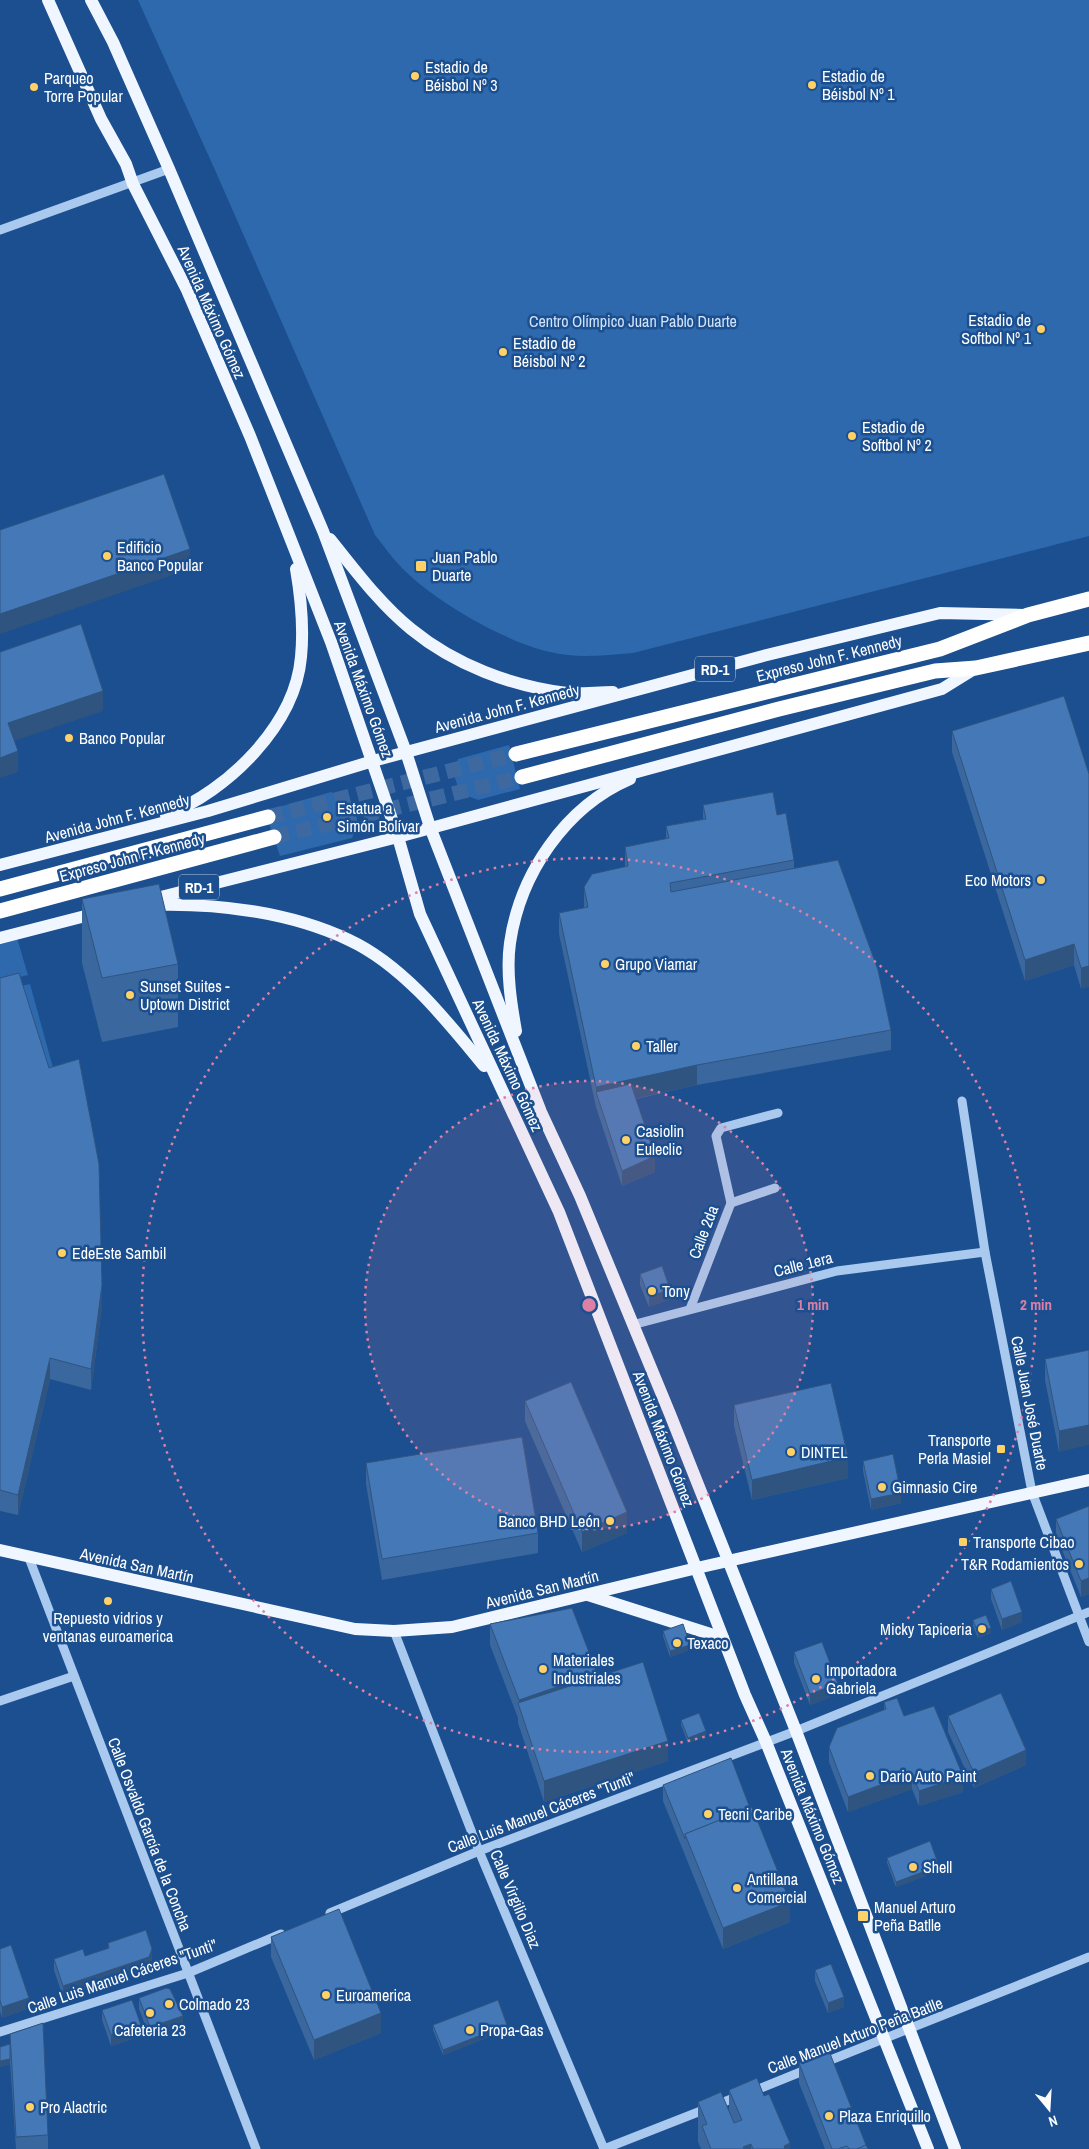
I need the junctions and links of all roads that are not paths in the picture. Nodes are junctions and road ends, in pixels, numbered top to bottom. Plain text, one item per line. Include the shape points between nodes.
1 (48, 0) edge
2 (91, 0) edge
3 (169, 169) junction
4 (133, 184) junction
5 (0, 230) edge
6 (324, 531) junction
7 (292, 545) junction
8 (1089, 599) edge
9 (1028, 615) junction
10 (1089, 643) edge
11 (976, 668) junction
12 (635, 691) junction
13 (406, 752) junction
14 (516, 754) tunnel mouth
15 (372, 761) junction
16 (672, 761) junction
17 (522, 777) tunnel mouth
18 (268, 817) tunnel mouth
19 (430, 827) junction
20 (108, 837) junction
21 (274, 837) tunnel mouth
22 (398, 837) junction
23 (0, 865) edge
24 (0, 889) edge
25 (108, 910) edge
26 (0, 912) edge
27 (0, 938) edge
28 (521, 1058) junction
29 (497, 1081) junction
30 (962, 1101) dead end
31 (778, 1113) dead end
32 (775, 1188) dead end
33 (731, 1203) junction
34 (985, 1252) junction
35 (690, 1309) junction
36 (632, 1325) junction
37 (1089, 1480) edge
38 (1032, 1492) junction
39 (0, 1550) edge
40 (29, 1558) junction
41 (727, 1562) junction
42 (697, 1568) junction
43 (586, 1595) junction
44 (1089, 1612) edge
45 (1079, 1616) junction
46 (394, 1632) junction
47 (724, 1638) junction
48 (1089, 1642) edge
49 (74, 1676) junction
50 (0, 1702) edge
51 (796, 1731) junction
52 (766, 1742) junction
53 (479, 1851) junction
54 (324, 1916) edge
55 (288, 1931) edge
56 (1089, 1957) edge
57 (188, 1973) junction
58 (910, 2030) junction
59 (0, 2032) edge
60 (885, 2039) junction
61 (256, 2149) edge
62 (604, 2149) edge
63 (928, 2149) edge
64 (955, 2149) edge

1 - 4 main road, Avenida Máximo Gómez
2 - 3 main road, Avenida Máximo Gómez
3 - 4 street
3 - 6 main road, Avenida Máximo Gómez
4 - 5 street
4 - 7 main road, Avenida Máximo Gómez via 187,290 250,436
6 - 12 main road via 410,628 433,646 468,665 521,685 569,693
6 - 13 main road, Avenida Máximo Gómez
7 - 15 main road, Avenida Máximo Gómez via 331,642
7 - 20 main road via 302,606 301,658 284,710 255,753 224,782 183,808
8 - 9 highway, Expreso John F. Kennedy / RD-1
9 - 12 main road, Avenida John F. Kennedy / RD-1 via 940,614 763,656
9 - 14 highway, Expreso John F. Kennedy / RD-1 via 940,649
10 - 11 highway, RD-1
11 - 16 main road, RD-1 via 942,689
11 - 17 highway, RD-1 via 935,671
12 - 13 main road, Avenida John F. Kennedy / RD-1
13 - 15 main road, Avenida John F. Kennedy / RD-1
13 - 19 main road, Avenida Máximo Gómez
15 - 20 main road, Avenida John F. Kennedy / RD-1 via 208,811
15 - 22 main road, Avenida Máximo Gómez
16 - 19 main road, RD-1
16 - 28 main road via 613,786 578,812 555,837 522,895 510,943 509,974
18 - 24 highway, Expreso John F. Kennedy
19 - 22 main road, RD-1
19 - 28 main road, Avenida Máximo Gómez
20 - 23 main road, Avenida John F. Kennedy / RD-1
21 - 26 highway, Expreso John F. Kennedy / RD-1
22 - 29 main road, Avenida Máximo Gómez via 420,914
22 - 29 main road, RD-1 via 136,904 179,904 269,915 349,940 377,957 414,987 452,1026
25 - 27 main road
28 - 36 main road, Avenida Máximo Gómez
29 - 42 main road, Avenida Máximo Gómez via 559,1212
30 - 34 street, Calle Juan José Duarte
31 - 33 street, Calle 2da via 721,1128 716,1136
32 - 33 street
33 - 35 street, Calle 2da
34 - 35 street, Calle 1era via 837,1271
34 - 38 street, Calle Juan José Duarte
35 - 36 street, Calle 1era
36 - 41 main road, Avenida Máximo Gómez
37 - 38 main road, Avenida San Martín
38 - 41 main road, Avenida San Martín
38 - 45 street, Calle Juan José Duarte
39 - 40 main road, Avenida San Martín
40 - 46 main road, Avenida San Martín via 355,1629
40 - 49 street, Calle Osvaldo García de la Concha
41 - 42 main road, Avenida San Martín
41 - 51 main road, Avenida Máximo Gómez
42 - 43 main road, Avenida San Martín
42 - 47 main road, Avenida Máximo Gómez
43 - 46 main road, Avenida San Martín via 452,1627
43 - 47 main road
44 - 45 street, Calle Luis Manuel Cáceres "Tunti"
45 - 48 street, Calle Juan José Duarte
45 - 51 street, Calle Luis Manuel Cáceres "Tunti"
46 - 53 street, Calle Virgilio Diaz
47 - 52 main road, Avenida Máximo Gómez
49 - 50 street
49 - 57 street, Calle Osvaldo García de la Concha
51 - 52 street, Calle Luis Manuel Cáceres "Tunti"
51 - 58 main road, Avenida Máximo Gómez
52 - 53 street, Calle Luis Manuel Cáceres "Tunti"
52 - 60 main road, Avenida Máximo Gómez
53 - 54 street, Calle Luis Manuel Cáceres "Tunti"
53 - 62 street, Calle Virgilio Diaz
55 - 57 street, Calle Luis Manuel Cáceres "Tunti"
56 - 58 street, Calle Manuel Arturo Peña Batlle
57 - 59 street, Calle Luis Manuel Cáceres "Tunti"
57 - 61 street, Calle Osvaldo García de la Concha
58 - 60 street, Calle Manuel Arturo Peña Batlle
58 - 64 main road, Avenida Máximo Gómez
60 - 62 street, Calle Manuel Arturo Peña Batlle
60 - 63 main road, Avenida Máximo Gómez

